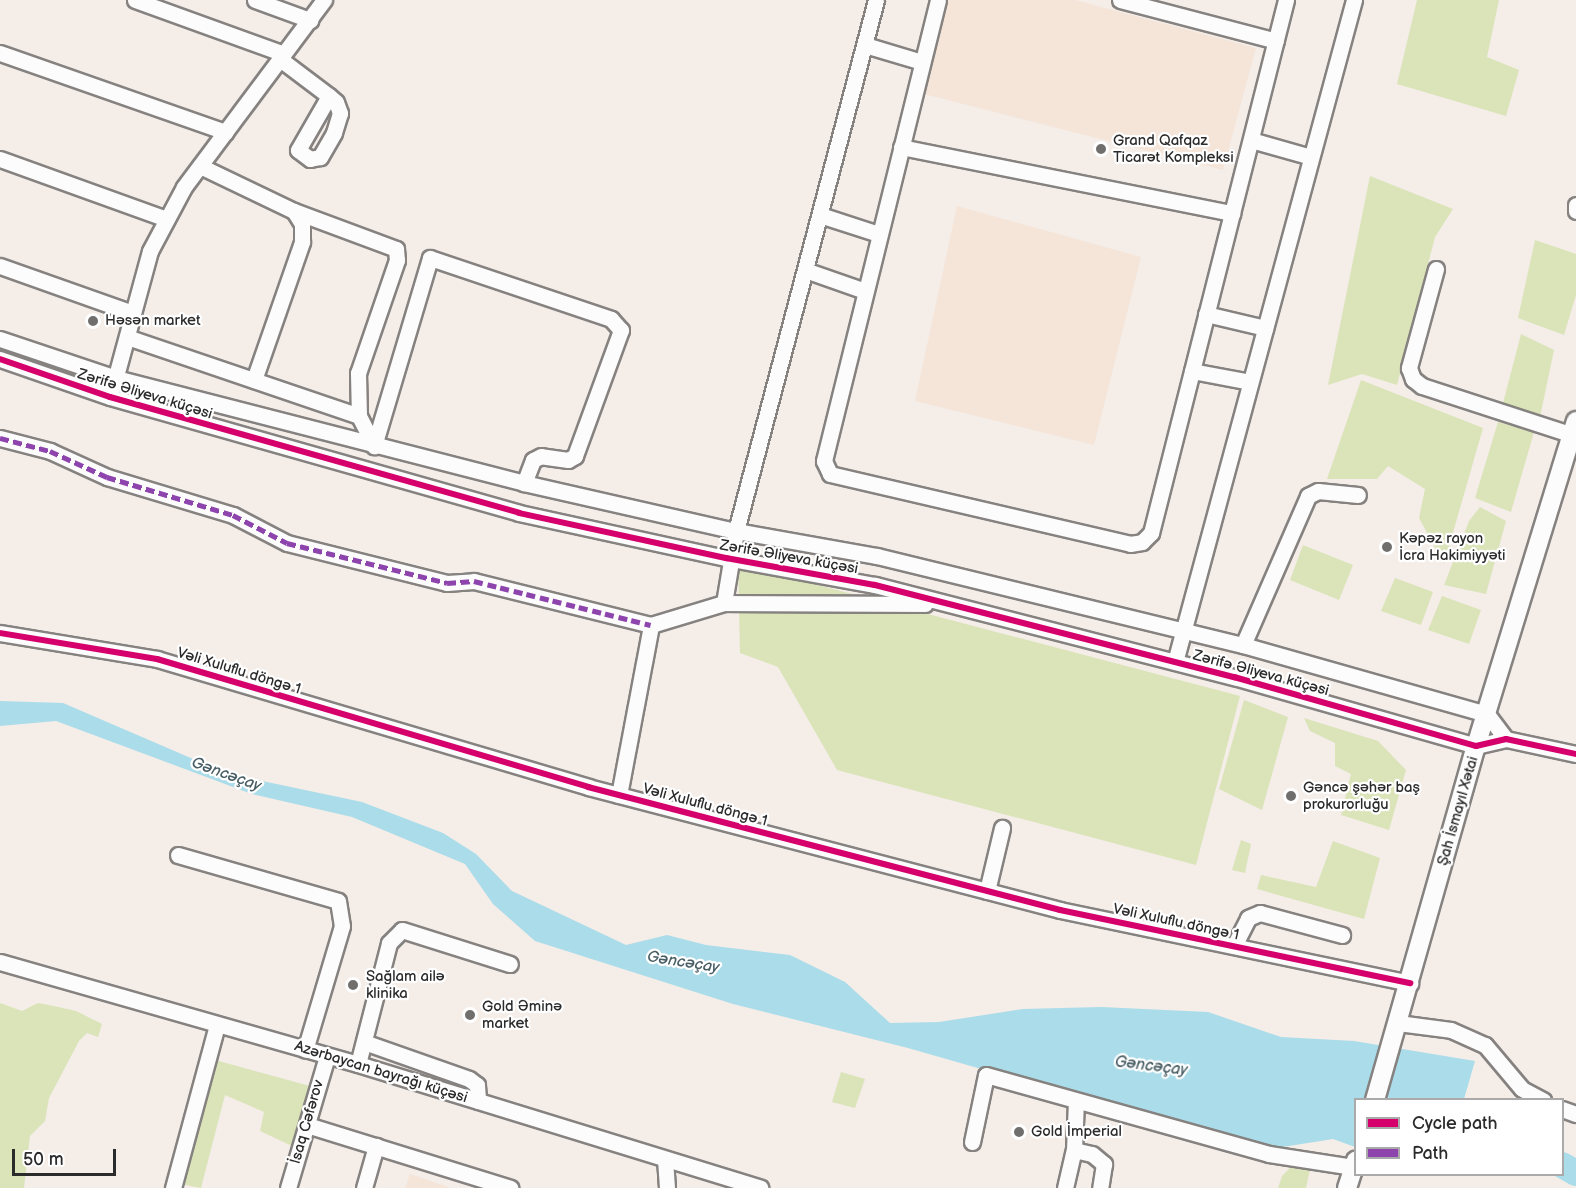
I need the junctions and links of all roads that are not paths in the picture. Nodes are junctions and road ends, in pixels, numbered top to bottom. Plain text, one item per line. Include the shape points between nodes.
1 (135, 0) edge
2 (255, 0) edge
3 (324, 0) edge
4 (876, 0) edge
5 (938, 0) edge
6 (1119, 0) edge
7 (1286, 0) edge
8 (1354, 0) edge
9 (1154, 4) edge
10 (310, 20) junction
11 (1276, 40) junction
12 (865, 45) junction
13 (0, 53) edge
14 (282, 57) junction
15 (922, 62) junction
16 (329, 96) dead end
17 (226, 132) junction
18 (1251, 140) junction
19 (901, 147) junction
20 (1311, 157) junction
21 (0, 159) edge
22 (200, 166) junction
23 (1576, 205) edge
24 (294, 211) junction
25 (1576, 211) edge
26 (1232, 213) junction
27 (820, 215) junction
28 (167, 219) junction
29 (879, 234) junction
30 (0, 266) edge
31 (1436, 269) dead end
32 (805, 270) junction
33 (865, 291) junction
34 (134, 313) junction
35 (1206, 314) junction
36 (1265, 328) junction
37 (127, 337) junction
38 (0, 339) edge
39 (0, 359) edge
40 (1192, 371) junction
41 (116, 378) junction
42 (254, 380) junction
43 (1250, 382) junction
44 (110, 397) junction
45 (359, 416) junction
46 (1575, 431) edge
47 (0, 438) edge
48 (374, 446) junction
49 (524, 483) junction
50 (1358, 495) dead end
51 (736, 531) junction
52 (732, 560) junction
53 (724, 603) junction
54 (949, 604) junction
55 (651, 625) junction
56 (1183, 630) junction
57 (0, 633) edge
58 (1243, 645) junction
59 (1175, 662) junction
60 (1487, 714) junction
61 (1506, 739) junction
62 (1476, 746) junction
63 (1576, 754) edge
64 (619, 795) junction
65 (1002, 828) dead end
66 (178, 855) dead end
67 (987, 891) junction
68 (1342, 935) dead end
69 (1234, 946) junction
70 (0, 962) edge
71 (510, 964) dead end
72 (1410, 983) junction
73 (218, 1024) junction
74 (1396, 1030) junction
75 (364, 1042) junction
76 (304, 1050) junction
77 (327, 1056) junction
78 (358, 1064) junction
79 (1375, 1098) edge
80 (1539, 1098) edge
81 (478, 1101) junction
82 (1076, 1101) junction
83 (307, 1125) junction
84 (972, 1142) dead end
85 (376, 1146) junction
86 (1074, 1150) junction
87 (664, 1159) junction
88 (1354, 1163) edge
89 (1354, 1166) edge
90 (173, 1188) edge
91 (288, 1188) edge
92 (364, 1188) edge
93 (510, 1188) edge
94 (667, 1188) edge
95 (760, 1188) edge
96 (1065, 1188) edge
97 (1100, 1188) edge
98 (1347, 1188) edge

1 - 14 street
2 - 10 street
3 - 10 street
4 - 12 street
5 - 15 street
6 - 9 street
7 - 11 street
8 - 20 street
9 - 11 street
10 - 14 street
11 - 18 street
12 - 15 street
12 - 27 street
13 - 17 street
14 - 16 street
14 - 17 street
15 - 19 street
17 - 22 street
18 - 20 street
18 - 26 street
19 - 26 street
19 - 29 street
20 - 36 street
21 - 28 street
22 - 24 street
22 - 28 street
23 - 25 street
24 - 42 street via 302,224 302,242
24 - 45 street via 396,249 397,260 358,373
26 - 35 street
27 - 29 street
27 - 32 street
28 - 34 street via 150,251
29 - 33 street
30 - 34 street
31 - 46 street via 1409,368 1413,379 1422,386
32 - 33 street
32 - 51 street
33 - 40 street via 828,438 824,461 830,474 1130,544 1142,542 1151,533
34 - 37 street
35 - 36 street
35 - 40 street
36 - 43 street
37 - 41 street
37 - 42 street
38 - 41 street, Zərifə Əliyeva küçəsi
39 - 44 street, Zərifə Əliyeva küçəsi
40 - 43 street
41 - 44 street
41 - 48 street, Zərifə Əliyeva küçəsi
42 - 45 street
43 - 56 street
44 - 52 street, Zərifə Əliyeva küçəsi via 519,513
45 - 48 street
46 - 60 main road, Şah İsmayıl Xətai
47 - 55 street via 50,451 106,477 170,499 233,515 286,543 447,583 474,581
48 - 49 street, Zərifə Əliyeva küçəsi
48 - 49 street via 430,258 611,319 621,330 575,456 568,460 541,456 533,460
49 - 51 street, Zərifə Əliyeva küçəsi
50 - 58 street via 1317,491 1308,496
51 - 52 street
51 - 56 street, Zərifə Əliyeva küçəsi via 877,556
52 - 53 street
52 - 54 street, Zərifə Əliyeva küçəsi via 875,585
53 - 54 street
53 - 55 street
54 - 59 street, Zərifə Əliyeva küçəsi
55 - 64 street
56 - 58 street, Zərifə Əliyeva küçəsi
56 - 59 street
57 - 64 street, Vəli Xuluflu döngə 1 via 157,659
58 - 60 street, Zərifə Əliyeva küçəsi
59 - 62 street, Zərifə Əliyeva küçəsi
60 - 61 street
60 - 62 main road, Şah İsmayıl Xətai
61 - 62 street, Zərifə Əliyeva küçəsi
61 - 63 street, Zərifə Əliyeva küçəsi
62 - 72 main road, Şah İsmayıl Xətai
64 - 67 street, Vəli Xuluflu döngə 1
65 - 67 street
66 - 76 street via 338,902 342,926
67 - 69 street, Vəli Xuluflu döngə 1
68 - 69 street via 1260,913 1248,918
69 - 72 street, Vəli Xuluflu döngə 1
70 - 73 street, Azərbaycan bayrağı küçəsi
71 - 75 street via 402,930 389,943
72 - 74 main road, Şah İsmayıl Xətai
73 - 76 street, Azərbaycan bayrağı küçəsi
73 - 90 street
74 - 79 main road, Şah İsmayıl Xətai
74 - 80 street via 1451,1030 1485,1045 1522,1089
75 - 78 street
75 - 81 street via 469,1079 477,1085
76 - 77 street, Azərbaycan bayrağı küçəsi
77 - 78 street, Azərbaycan bayrağı küçəsi
77 - 83 street, İsaq Cəfərov
78 - 81 street, Azərbaycan bayrağı küçəsi
81 - 87 street, Azərbaycan bayrağı küçəsi
82 - 84 street via 986,1075
82 - 86 street
82 - 88 street via 1269,1154
83 - 85 street
83 - 91 street, İsaq Cəfərov
85 - 92 street
85 - 93 street
86 - 96 street
86 - 97 street via 1092,1154 1104,1164
87 - 94 street
87 - 95 street, Azərbaycan bayrağı küçəsi
89 - 98 main road

